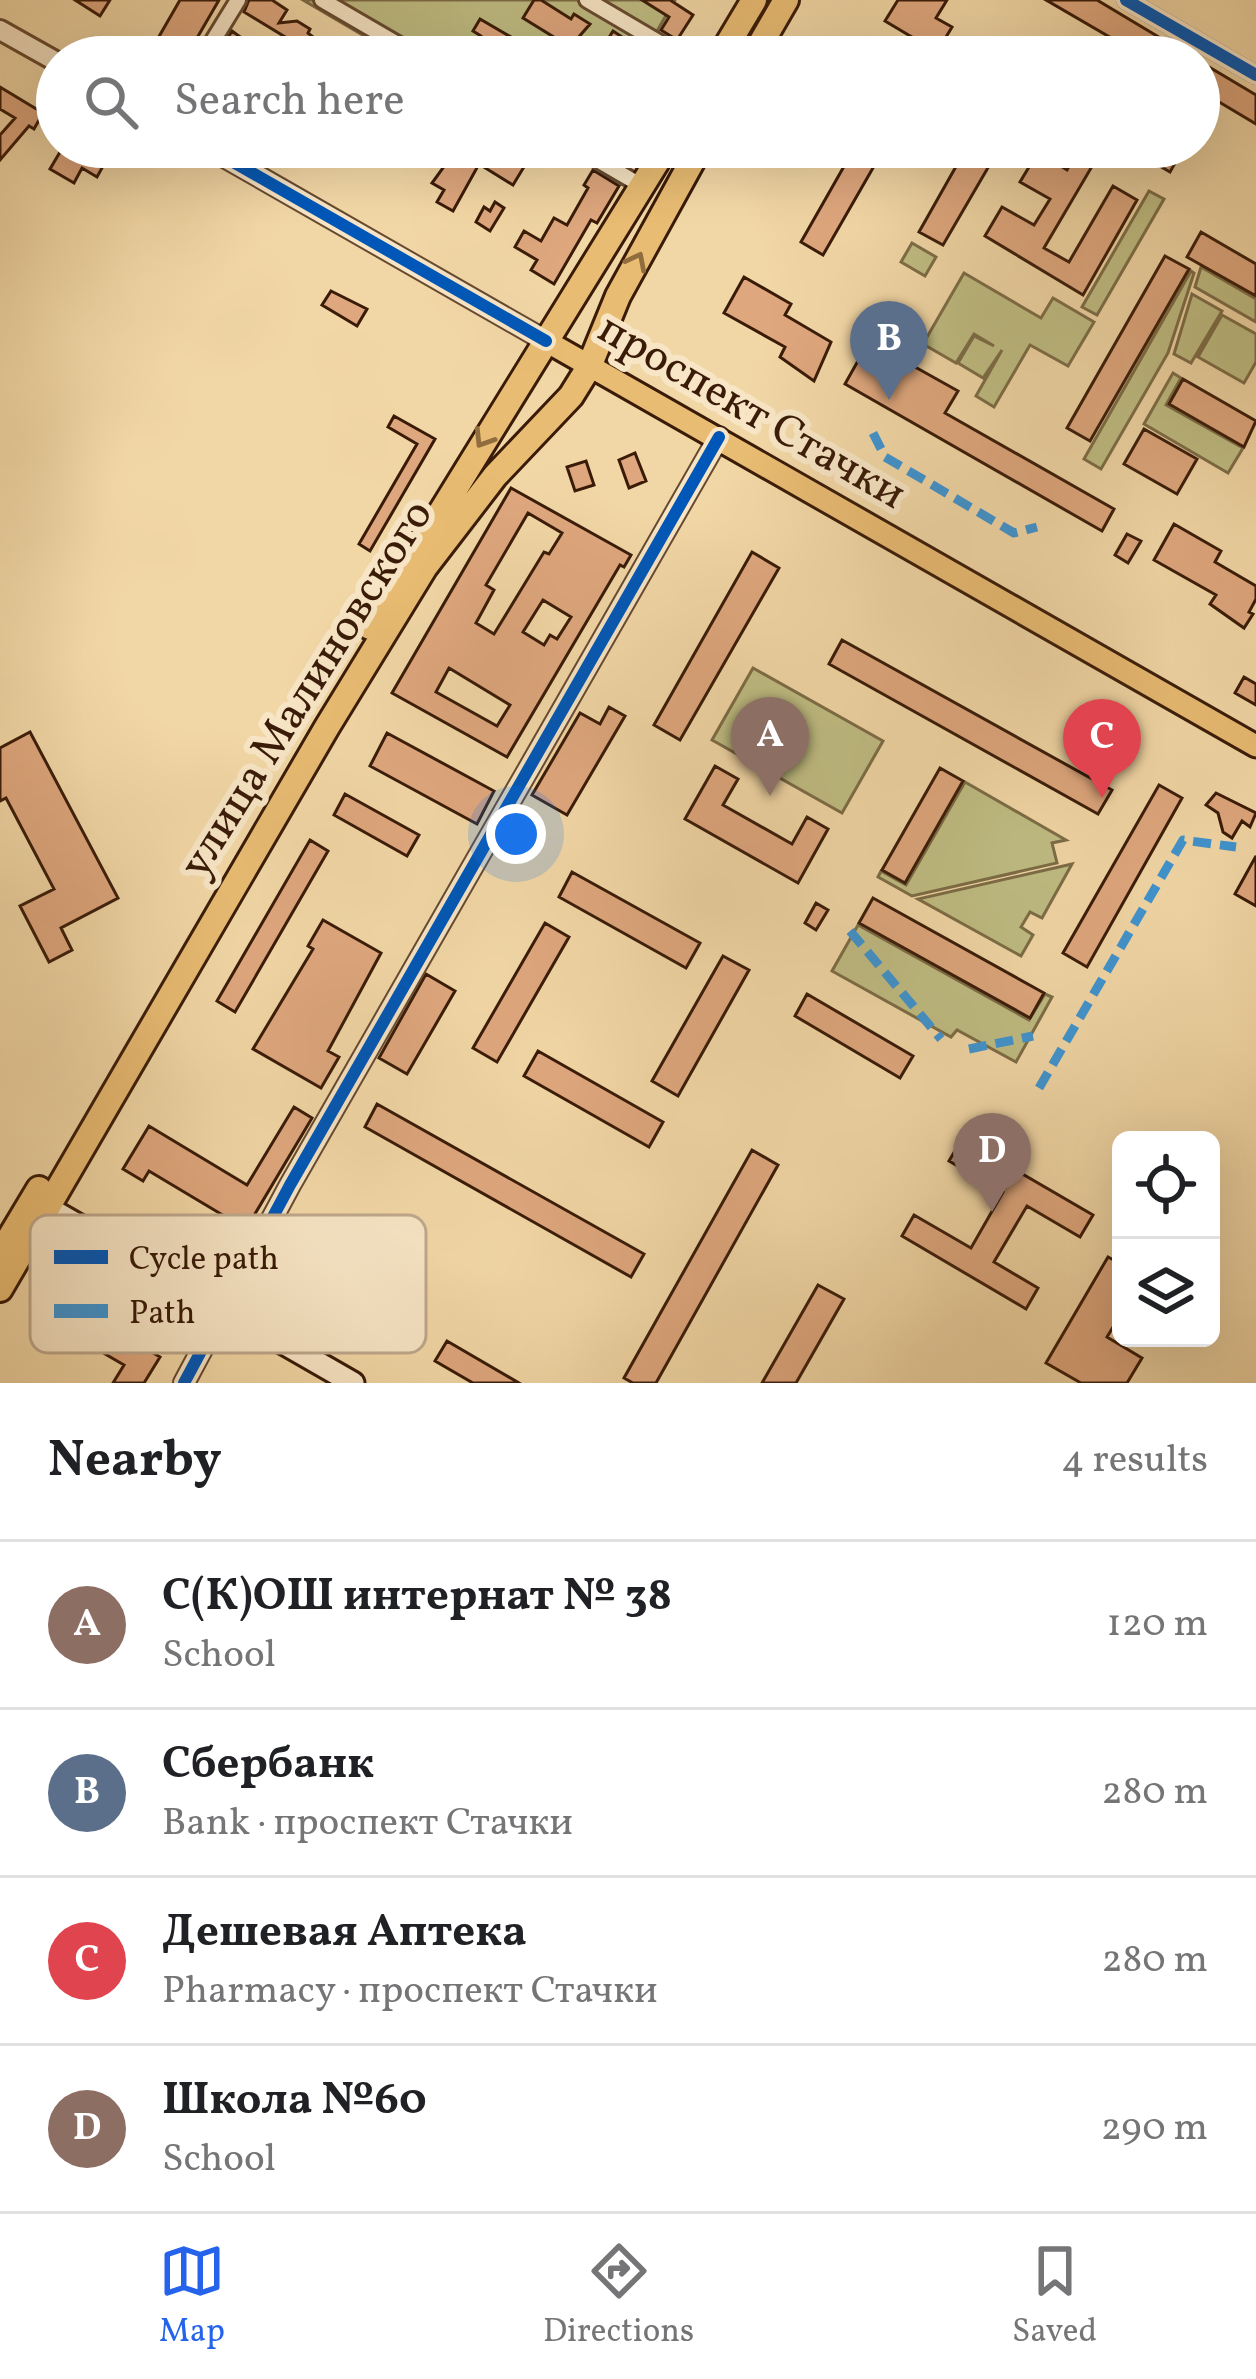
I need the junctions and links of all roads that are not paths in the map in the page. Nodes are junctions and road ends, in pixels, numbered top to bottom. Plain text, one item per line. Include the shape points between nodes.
1 (238, 0) edge
2 (322, 0) edge
3 (587, 0) edge
4 (754, 0) edge
5 (786, 0) edge
6 (1126, 0) edge
7 (0, 30) edge
8 (216, 36) edge
9 (384, 36) edge
10 (648, 36) edge
11 (733, 36) edge
12 (765, 36) edge
13 (1188, 36) edge
14 (36, 50) edge
15 (1220, 54) edge
16 (1256, 75) edge
17 (244, 168) edge
18 (611, 168) edge
19 (653, 168) edge
20 (688, 168) edge
21 (642, 186) junction
22 (546, 340) junction
23 (589, 368) junction
24 (718, 437) junction
25 (1256, 746) edge
26 (40, 1203) junction
27 (31, 1215) edge
28 (34, 1215) edge
29 (61, 1215) edge
30 (276, 1215) edge
31 (30, 1216) edge
32 (30, 1224) edge
33 (0, 1254) edge
34 (0, 1289) edge
35 (200, 1353) edge
36 (301, 1353) edge
37 (184, 1383) edge
38 (353, 1383) edge

1 - 8 street
2 - 9 street
3 - 10 street
4 - 11 highway
5 - 12 highway
6 - 13 street
7 - 14 street
15 - 16 street
17 - 22 street, проспект Стачки
18 - 21 street
19 - 21 highway, улица Малиновского
23 -> 20 highway, улица Малиновского via 618,296
21 - 22 highway, улица Малиновского
22 - 23 main road, проспект Стачки
22 -> 26 highway, улица Малиновского via 410,558
23 - 24 main road, проспект Стачки
23 - 26 highway, улица Малиновского via 425,567
24 - 25 main road, проспект Стачки
24 - 30 street
26 - 27 highway, улица Малиновского
26 - 28 highway, улица Малиновского
26 - 29 main road
31 - 33 highway, улица Малиновского
32 - 34 highway, улица Малиновского
35 - 37 street
36 - 38 main road

